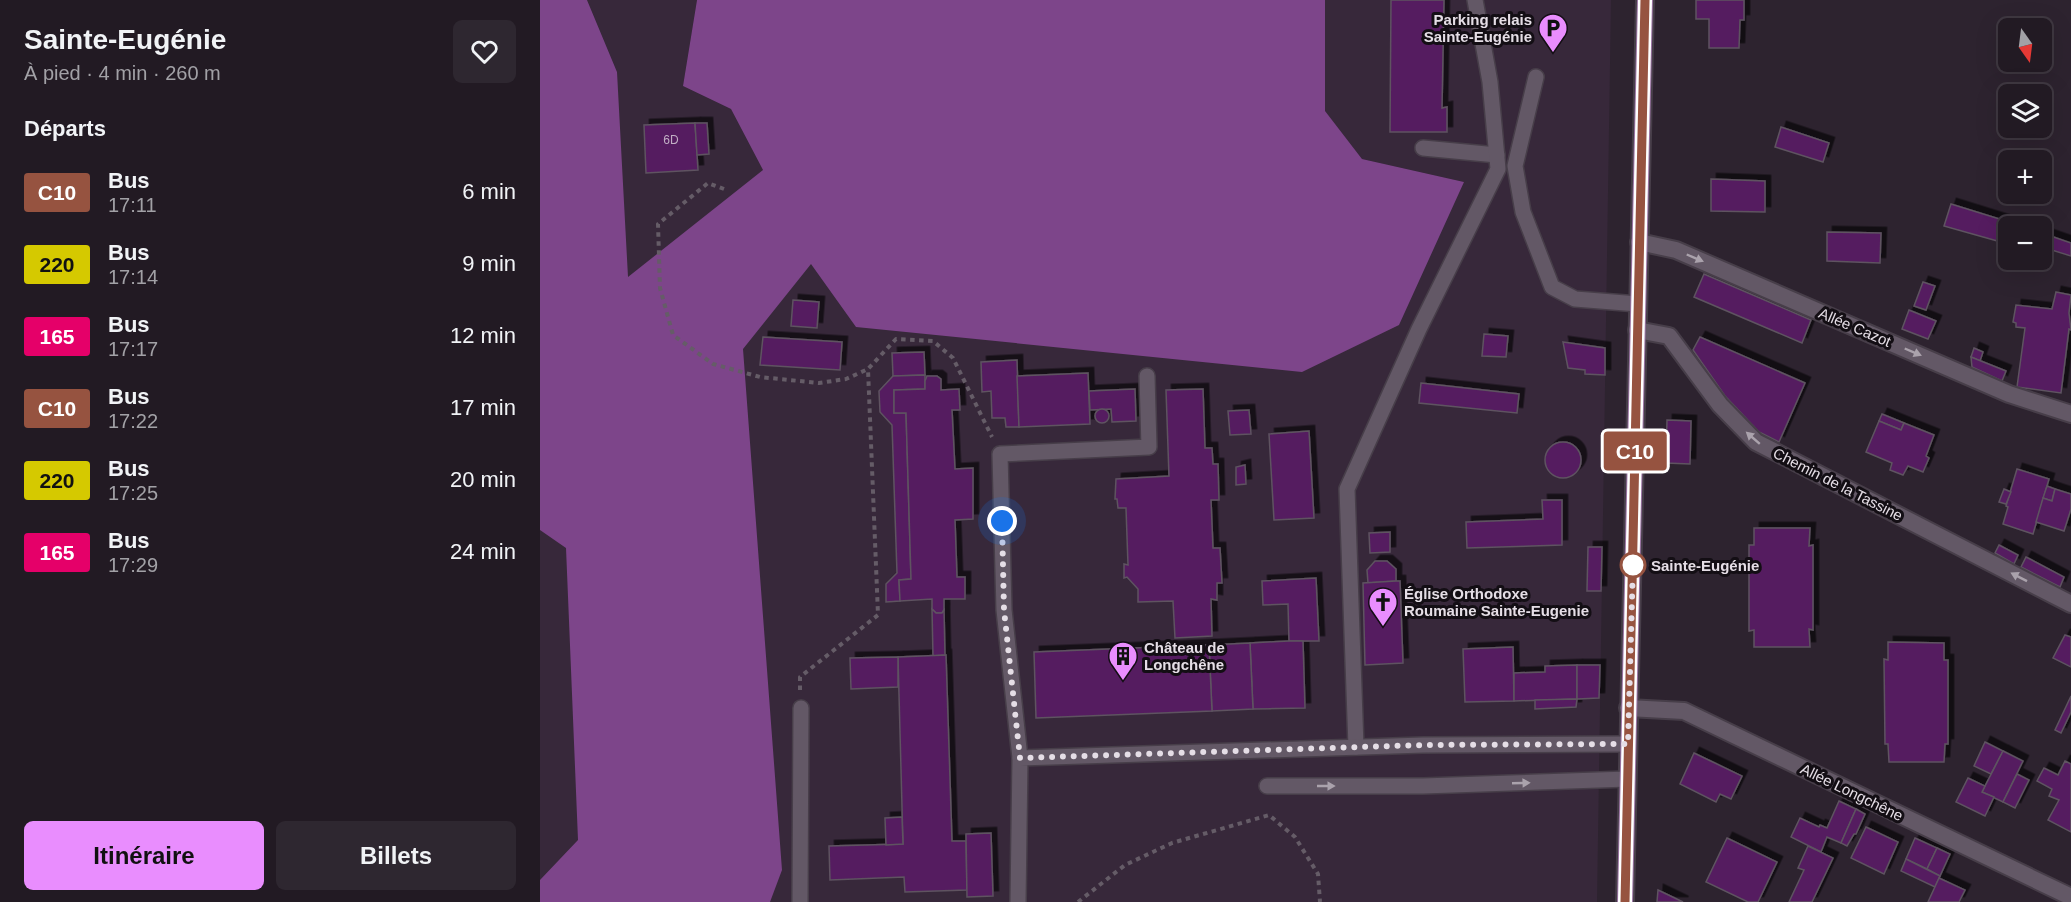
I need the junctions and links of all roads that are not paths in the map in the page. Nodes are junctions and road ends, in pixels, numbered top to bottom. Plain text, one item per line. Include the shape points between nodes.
1 (1475, 0) edge
2 (1645, 0) edge
3 (1536, 77) dead end
4 (1423, 148) dead end
5 (1497, 155) junction
6 (1639, 242) junction
7 (1638, 304) junction
8 (1637, 330) junction
9 (1146, 376) dead end
10 (2071, 414) edge
11 (2071, 604) edge
12 (801, 708) dead end
13 (1628, 708) junction
14 (1628, 744) junction
15 (1356, 747) junction
16 (1020, 758) junction
17 (1628, 779) junction
18 (1267, 786) dead end
19 (2071, 897) edge
20 (800, 902) edge
21 (1018, 902) edge
22 (1626, 902) edge

1 - 5 lane via 1490,82
2 - 6 main road
3 - 7 lane via 1515,166 1523,212 1552,287 1575,299
4 - 5 lane
5 - 15 lane via 1498,169 1419,329 1347,489
6 - 7 main road
6 -> 10 street, Allée Cazot via 1676,250 2009,394
7 - 8 main road
11 -> 8 street, Chemin de la Tassine via 1756,442 1720,405 1669,336
8 - 13 main road
9 - 16 lane via 1149,447 1000,454 1004,610
12 - 20 lane
13 - 14 main road
13 - 19 street, Allée Longchêne via 1684,711
14 - 15 lane
14 - 17 main road
15 - 16 lane
16 - 21 lane
18 -> 17 lane via 1423,786
17 - 22 main road

